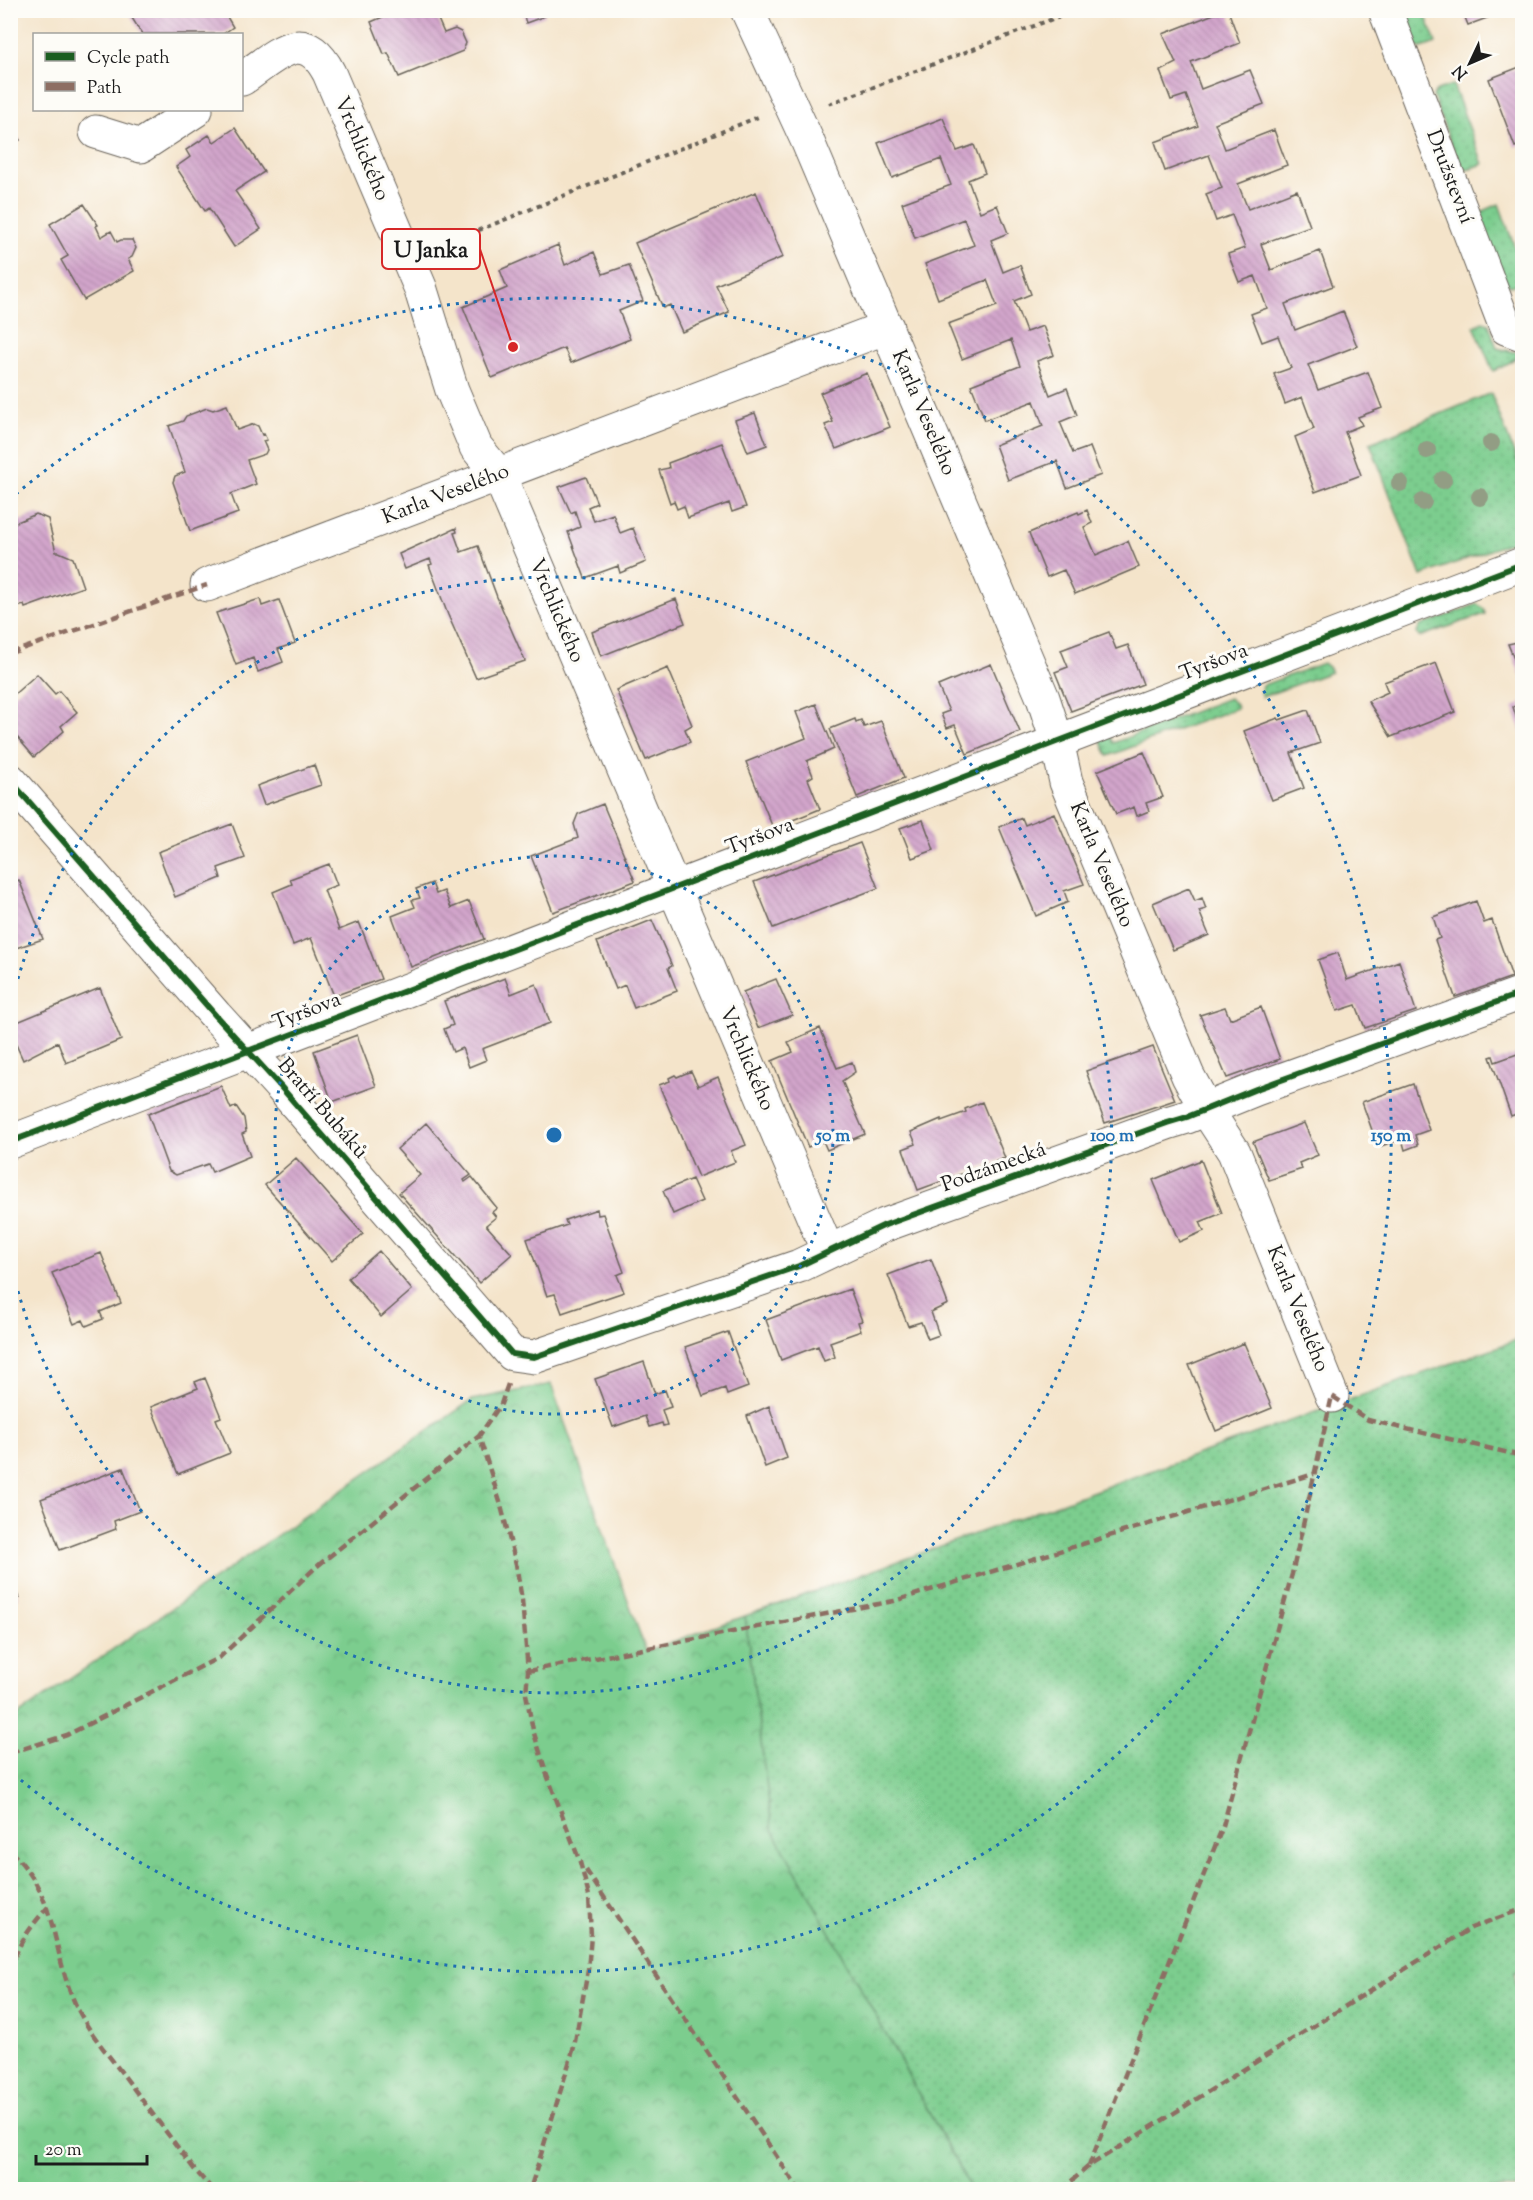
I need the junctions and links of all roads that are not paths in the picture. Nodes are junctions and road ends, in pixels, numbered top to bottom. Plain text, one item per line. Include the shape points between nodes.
1 (747, 10) edge
2 (1385, 10) edge
3 (243, 78) edge
4 (194, 111) edge
5 (96, 132) dead end
6 (887, 327) junction
7 (1522, 334) edge
8 (499, 475) junction
9 (1522, 564) edge
10 (207, 585) dead end
11 (1057, 741) junction
12 (10, 780) edge
13 (673, 888) junction
14 (1522, 993) edge
15 (249, 1052) junction
16 (1206, 1109) junction
17 (10, 1142) edge
18 (828, 1252) junction
19 (512, 1354) joint
20 (1332, 1396) dead end

1 - 6 street, Karla Veselého
2 - 7 street, Družstevní via 1506,328
3 - 8 street, Vrchlického via 288,48 302,46 322,60 420,287 452,390 476,447
4 - 5 street via 141,146
6 - 8 street, Karla Veselého
6 - 11 street, Karla Veselého via 1043,698
8 - 10 street, Karla Veselého
8 - 13 street, Vrchlického
9 - 11 street, Tyršova
11 - 13 street, Tyršova
11 - 16 street, Karla Veselého via 1066,782 1188,1076
12 - 15 street, Bratří Bubáků
13 - 15 street, Tyršova
13 - 18 street, Vrchlického
14 - 16 street, Podzámecká
15 - 17 street, Tyršova
15 - 19 street, Bratří Bubáků
16 - 18 street, Podzámecká via 885,1225
16 - 20 street, Karla Veselého via 1234,1152
18 - 19 street, Podzámecká via 799,1266 534,1357

